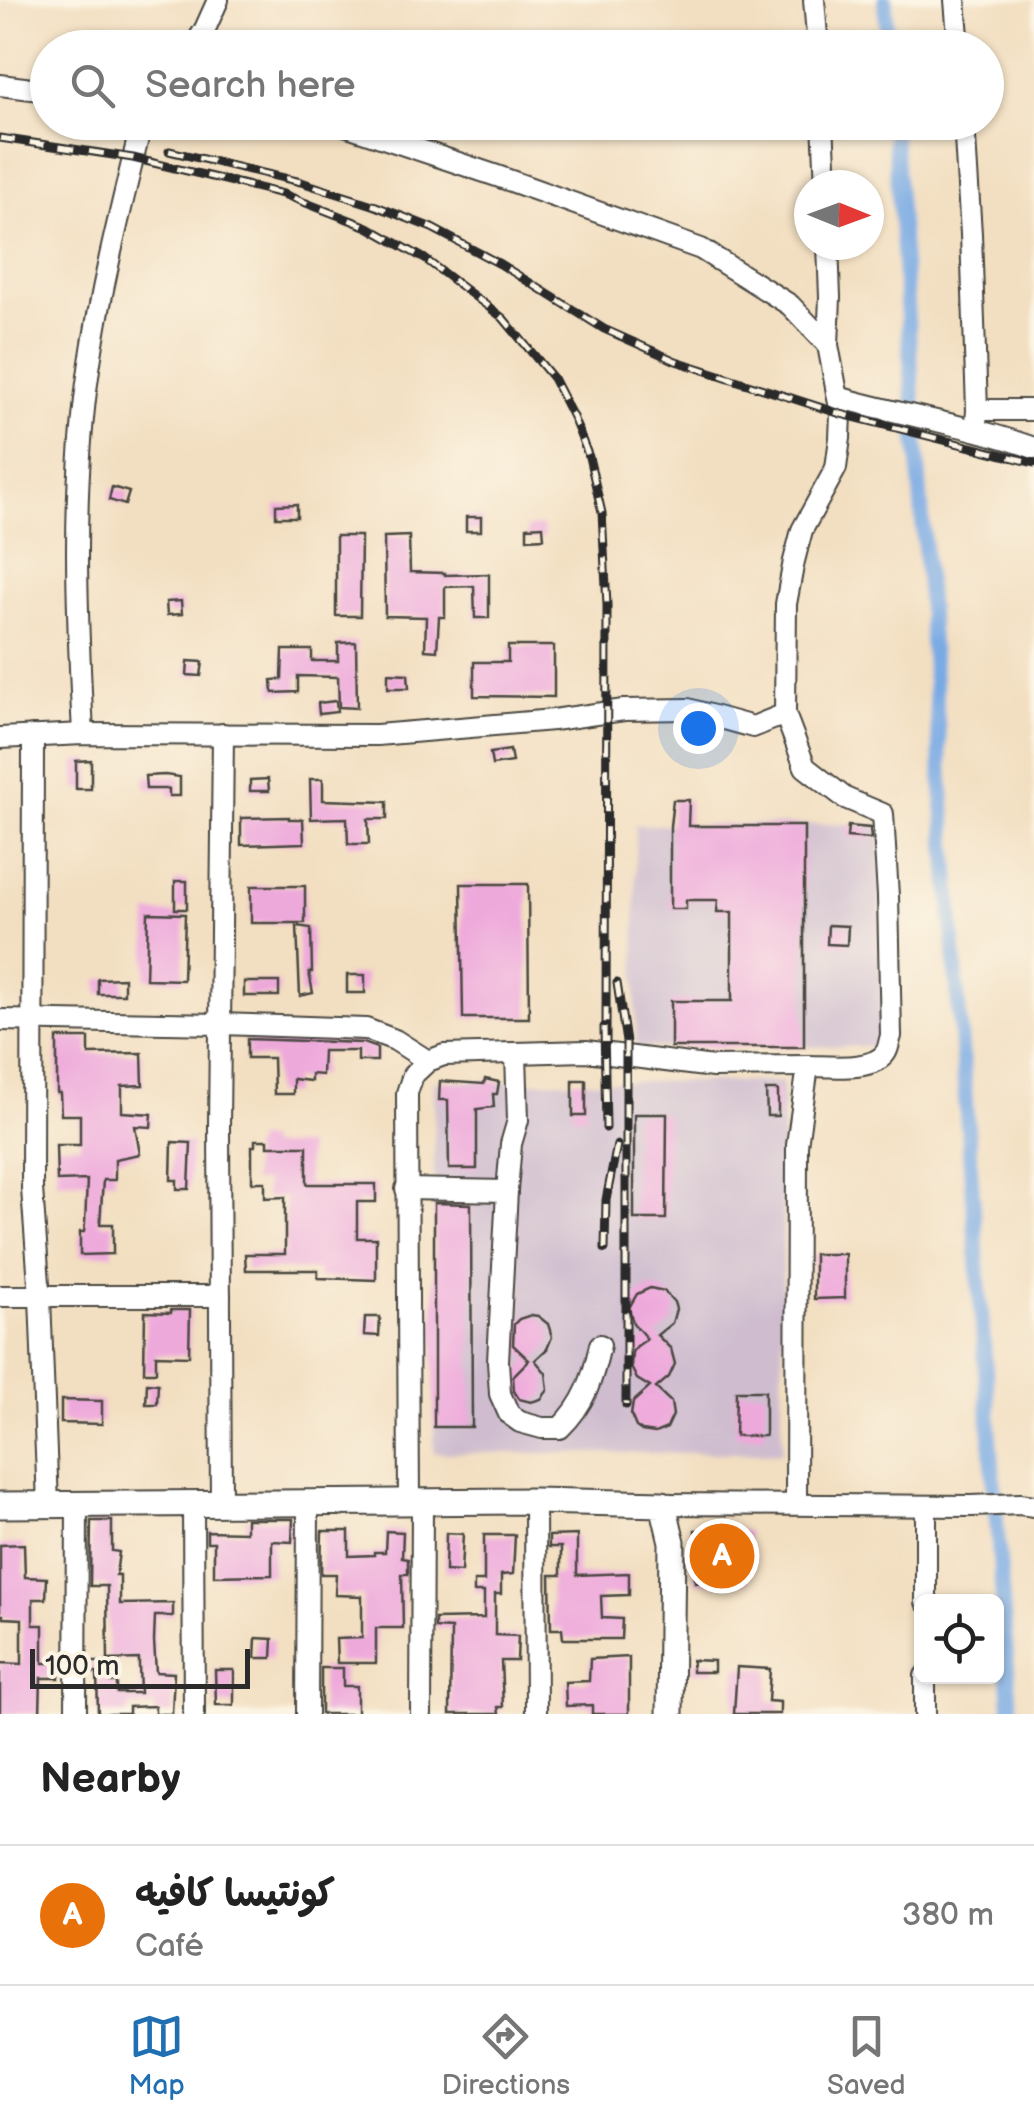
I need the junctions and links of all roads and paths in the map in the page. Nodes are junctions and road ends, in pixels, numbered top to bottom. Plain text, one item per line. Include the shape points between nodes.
1 (218, 0) edge
2 (814, 0) edge
3 (954, 0) edge
4 (205, 30) edge
5 (816, 30) edge
6 (957, 30) edge
7 (0, 85) edge
8 (30, 89) edge
9 (138, 140) edge
10 (389, 140) edge
11 (824, 140) edge
12 (965, 140) edge
13 (825, 170) edge
14 (828, 260) edge
15 (828, 345) junction
16 (838, 397) junction
17 (1034, 410) edge
18 (976, 420) junction
19 (1034, 448) edge
20 (785, 714) junction
21 (83, 734) junction
22 (223, 734) junction
23 (33, 736) junction
24 (0, 738) edge
25 (0, 1020) edge
26 (32, 1020) junction
27 (220, 1024) junction
28 (516, 1054) junction
29 (428, 1061) junction
30 (808, 1066) junction
31 (406, 1189) junction
32 (507, 1191) junction
33 (0, 1296) edge
34 (220, 1296) junction
35 (40, 1297) junction
36 (600, 1345) dead end
37 (535, 1502) junction
38 (77, 1504) junction
39 (221, 1504) junction
40 (308, 1504) junction
41 (416, 1504) junction
42 (663, 1504) junction
43 (796, 1504) junction
44 (0, 1505) edge
45 (48, 1505) junction
46 (193, 1505) junction
47 (1027, 1505) edge
48 (926, 1506) junction
49 (926, 1594) edge
50 (926, 1684) edge
51 (76, 1714) edge
52 (194, 1714) edge
53 (307, 1714) edge
54 (421, 1714) edge
55 (536, 1714) edge
56 (670, 1714) edge
57 (925, 1714) edge

1 - 4 street
2 - 5 street
3 - 6 street
7 - 8 street
9 - 21 street via 87,388 76,556
10 - 15 street via 700,249 790,304
11 - 13 street
12 - 18 street
14 - 15 street
15 - 16 street
16 - 18 street via 943,424
16 - 20 street via 836,468 802,530 786,604
17 - 18 street
18 - 19 street
20 - 22 street via 753,727 688,709 377,734
20 - 30 street via 805,767 845,798 882,814 888,896 886,1052 866,1065
21 - 22 street
21 - 23 street
22 - 27 street
23 - 24 street
23 - 26 street
25 - 26 street
26 - 27 street
26 - 35 street
27 - 29 street via 366,1029
27 - 34 street
28 - 29 street
28 - 30 street
28 - 32 street via 518,1120
29 - 31 street via 412,1075 407,1093
30 - 43 street via 798,1144
31 - 32 street
31 - 41 street
32 - 36 street via 498,1361 509,1414 530,1426 560,1428 586,1395
33 - 35 street
34 - 35 street
34 - 39 street
35 - 45 street
37 - 41 main road
37 - 42 main road
37 - 55 street
38 - 45 main road
38 - 46 main road
38 - 51 street
39 - 40 main road
39 - 46 main road
40 - 41 main road
40 - 53 street
41 - 54 street
42 - 43 street
42 - 56 main road via 672,1542
43 - 48 street
44 - 45 main road
46 - 52 street
47 - 48 street
48 - 49 street
50 - 57 street

